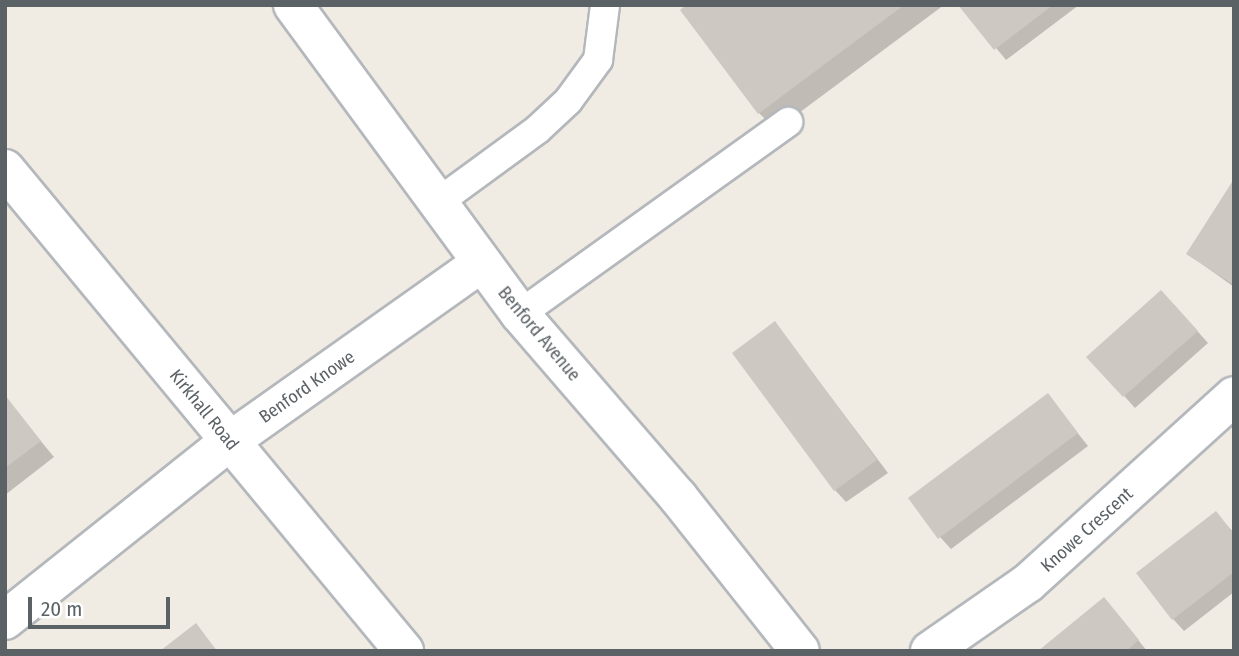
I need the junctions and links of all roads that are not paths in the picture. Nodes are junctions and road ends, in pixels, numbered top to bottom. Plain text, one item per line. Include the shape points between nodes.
1 (293, 5) edge
2 (605, 5) edge
3 (788, 122) dead end
4 (5, 169) edge
5 (437, 203) junction
6 (481, 263) junction
7 (520, 314) junction
8 (1234, 396) edge
9 (230, 441) junction
10 (5, 620) edge
11 (404, 651) edge
12 (800, 651) edge
13 (930, 651) edge

1 - 5 street, Benford Avenue
2 - 5 lane via 598,60 568,101 538,129
3 - 7 lane
4 - 9 street, Kirkhall Road
5 - 6 street, Benford Avenue
6 - 7 street, Benford Avenue
6 - 9 street, Benford Knowe
7 - 12 street, Benford Avenue via 678,497
8 - 13 street, Knowe Crescent via 1028,583
9 - 10 street, Benford Knowe
9 - 11 street, Kirkhall Road

